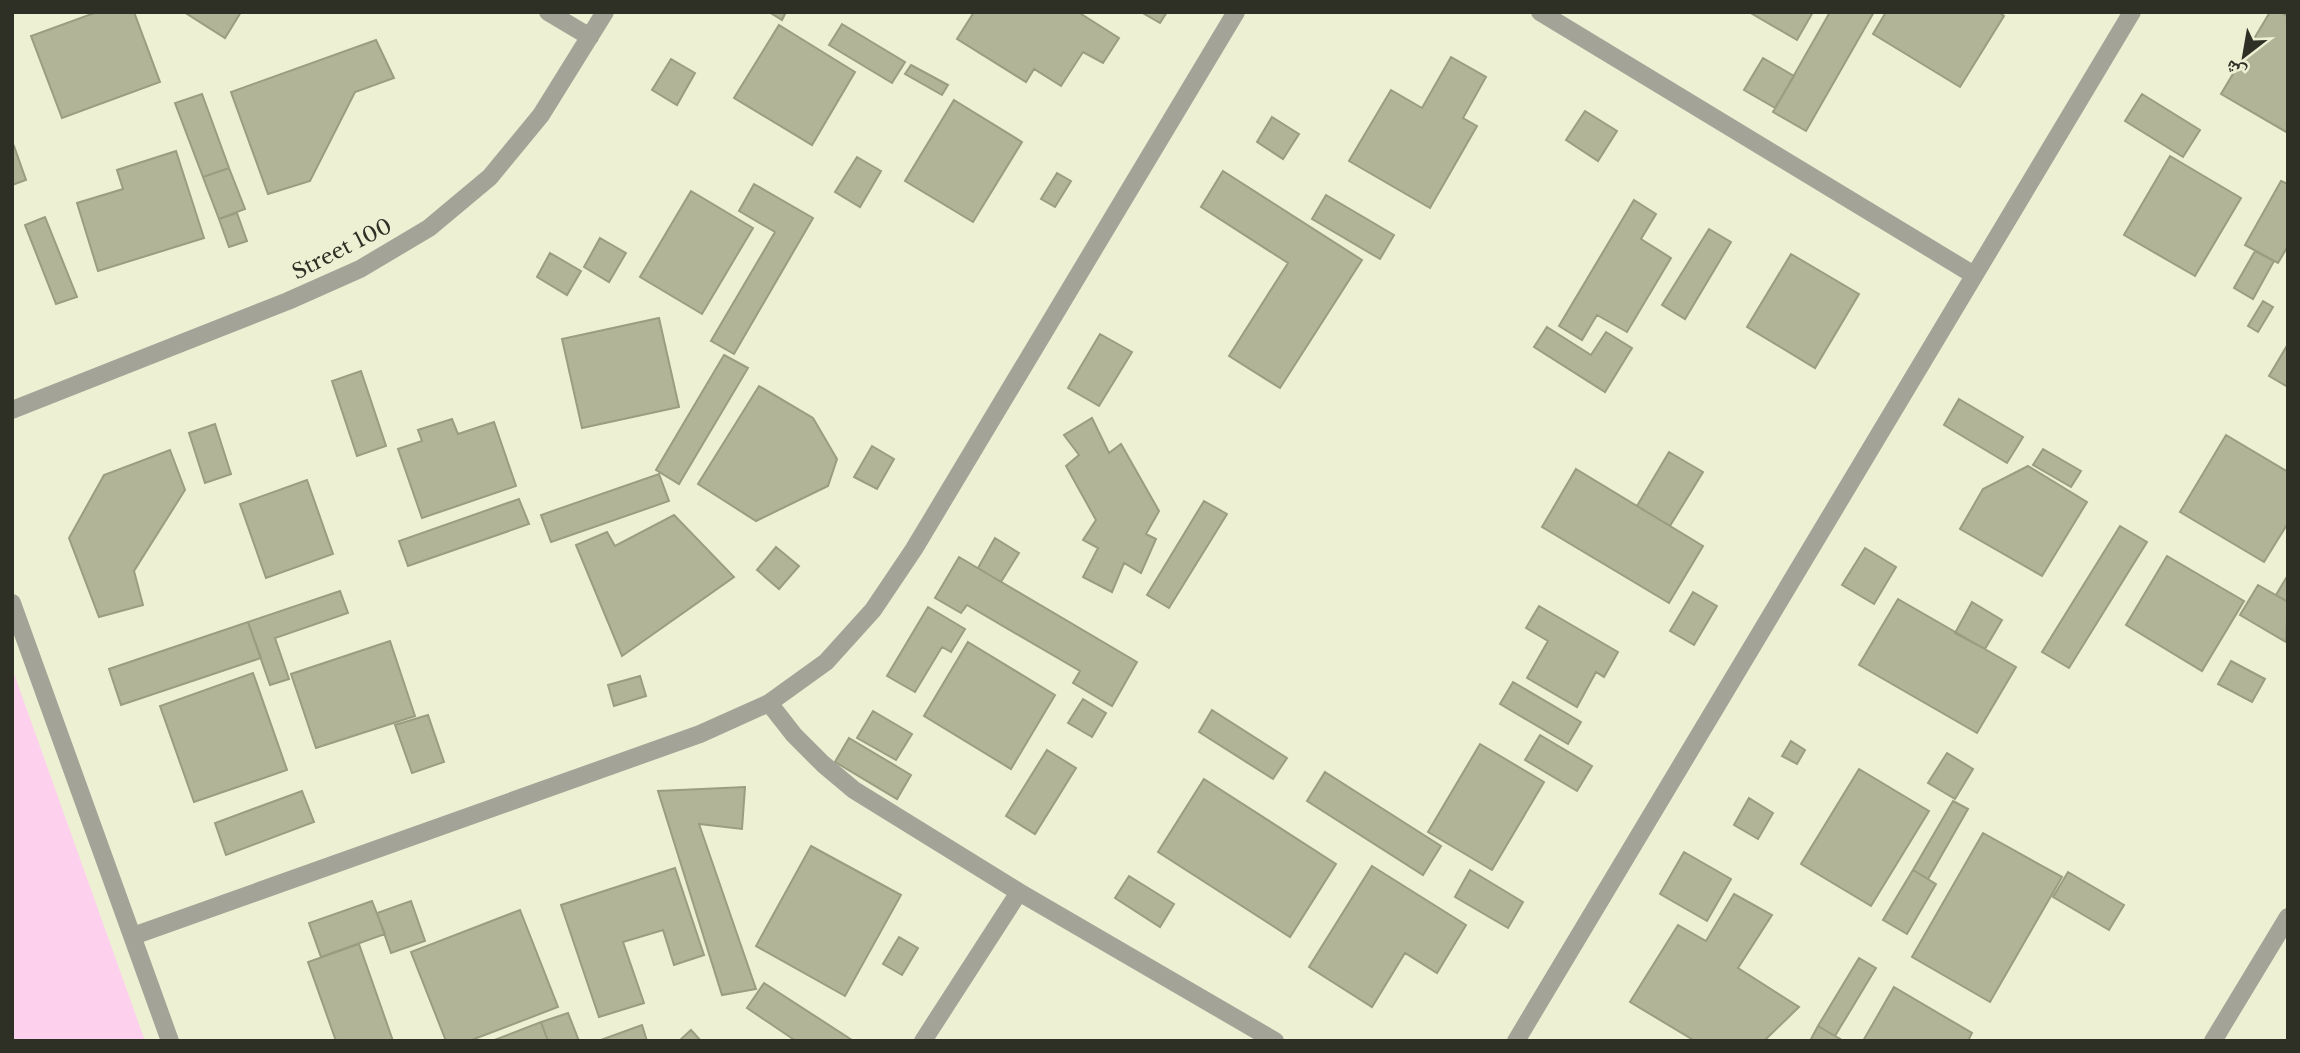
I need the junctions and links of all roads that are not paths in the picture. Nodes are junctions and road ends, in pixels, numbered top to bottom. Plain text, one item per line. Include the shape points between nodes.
1 (548, 12) edge
2 (605, 12) edge
3 (1236, 12) edge
4 (1540, 12) edge
5 (2132, 12) edge
6 (590, 37) junction
7 (1974, 275) junction
8 (12, 410) edge
9 (12, 603) edge
10 (769, 703) junction
11 (1018, 892) junction
12 (2288, 917) edge
13 (133, 936) junction
14 (170, 1041) edge
15 (923, 1041) edge
16 (1275, 1041) edge
17 (1516, 1041) edge
18 (2213, 1041) edge

1 - 6 street
2 - 6 street, Street 100
3 - 10 street via 873,610 826,662
4 - 7 street
5 - 7 street
6 - 8 street, Street 100 via 541,115 490,177 429,228 360,269 312,290
7 - 17 street
9 - 13 street
10 - 11 street via 813,755 854,790
10 - 13 street via 700,734
11 - 15 street
11 - 16 street
12 - 18 street
13 - 14 street

